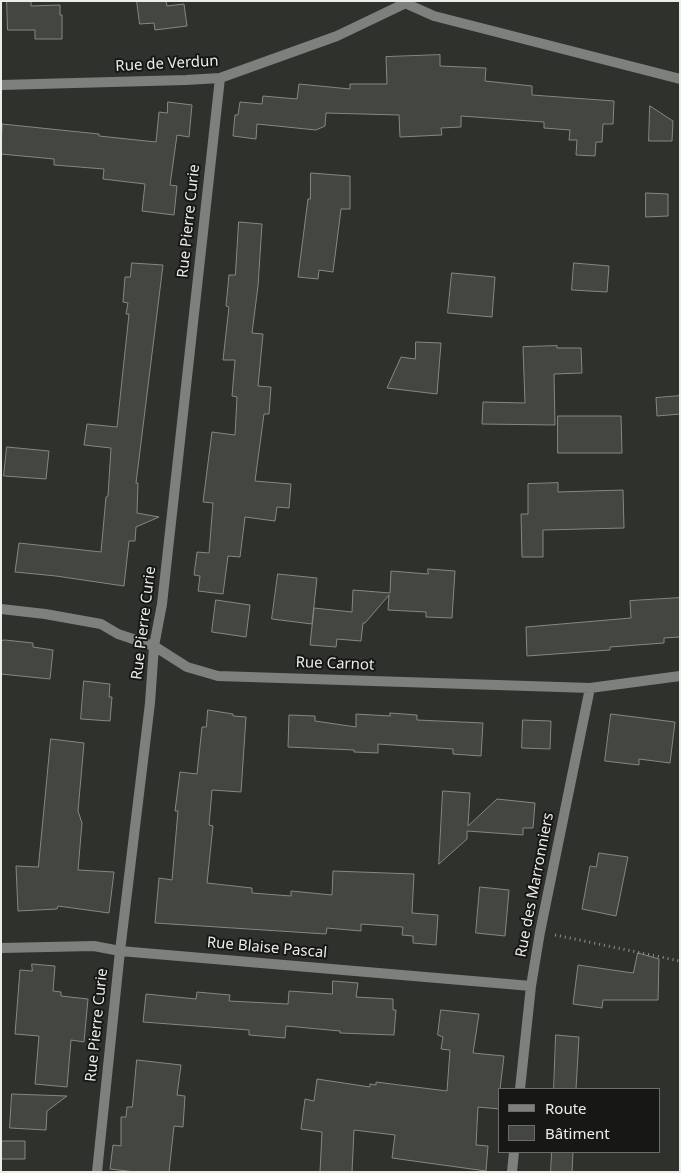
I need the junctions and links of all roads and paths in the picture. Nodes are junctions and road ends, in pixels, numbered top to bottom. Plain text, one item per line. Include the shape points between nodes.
1 (408, 3) edge
2 (220, 78) junction
3 (680, 79) edge
4 (1, 85) edge
5 (1, 609) edge
6 (154, 646) junction
7 (680, 676) edge
8 (590, 688) junction
9 (540, 932) junction
10 (1, 948) edge
11 (120, 951) junction
12 (680, 961) edge
13 (531, 986) junction
14 (520, 1088) edge
15 (514, 1153) edge
16 (97, 1172) edge
17 (512, 1172) edge

1 - 2 street, Rue de Verdun via 337,36
1 - 3 street via 434,16
2 - 4 street, Rue de Verdun
2 - 6 street, Rue Pierre Curie via 162,604
5 - 6 street, Rue Carnot via 100,624
6 - 8 street, Rue Carnot via 187,667 218,676
6 - 11 street, Rue Pierre Curie
7 - 8 street, Rue Carnot
8 - 9 street, Rue des Marronniers
9 - 12 path
9 - 13 street, Rue des Marronniers
10 - 11 street, Rue Blaise Pascal via 94,946
11 - 13 street, Rue Blaise Pascal
11 - 16 street, Rue Pierre Curie
13 - 14 street, Rue des Marronniers
15 - 17 street

